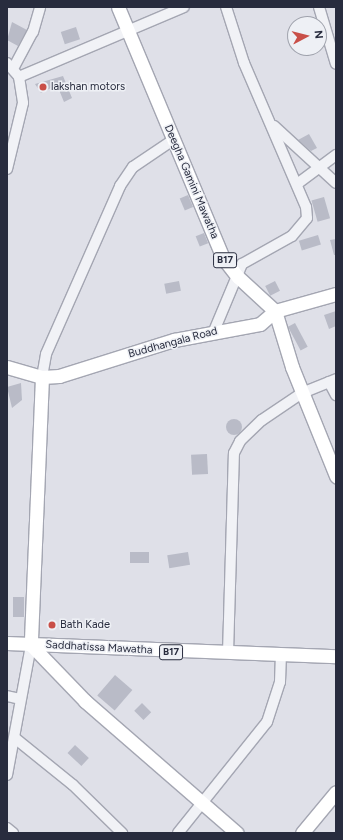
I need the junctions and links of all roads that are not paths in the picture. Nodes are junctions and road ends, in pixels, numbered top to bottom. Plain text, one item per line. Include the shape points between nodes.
1 (40, 7) edge
2 (118, 7) edge
3 (184, 7) edge
4 (226, 7) edge
5 (319, 7) edge
6 (130, 31) junction
7 (336, 64) edge
8 (10, 65) edge
9 (19, 77) junction
10 (270, 121) junction
11 (11, 128) edge
12 (173, 140) junction
13 (336, 155) edge
14 (7, 169) edge
15 (317, 169) junction
16 (336, 183) edge
17 (297, 184) junction
18 (238, 276) junction
19 (336, 294) edge
20 (275, 311) junction
21 (214, 331) junction
22 (7, 367) edge
23 (42, 378) junction
24 (333, 380) edge
25 (302, 393) junction
26 (336, 395) edge
27 (336, 476) edge
28 (7, 644) edge
29 (31, 645) junction
30 (228, 653) junction
31 (281, 654) junction
32 (336, 656) edge
33 (7, 696) edge
34 (20, 699) junction
35 (16, 739) junction
36 (7, 775) edge
37 (336, 792) edge
38 (203, 803) junction
39 (7, 828) edge
40 (13, 833) edge
41 (122, 833) edge
42 (178, 833) edge
43 (237, 833) edge
44 (302, 833) edge

1 - 8 street via 33,32
2 - 6 main road, Deegha Gamini Mawatha / B17
3 - 6 street
4 - 10 street via 244,63
5 - 7 street
6 - 9 street
6 - 12 main road, Deegha Gamini Mawatha / B17
8 - 9 street
9 - 11 street via 23,103
10 - 15 street
10 - 17 street
11 - 14 street
12 - 18 main road, Deegha Gamini Mawatha / B17 via 223,258
12 - 23 street via 133,167 120,186 46,354
13 - 15 street
15 - 16 street
15 - 17 street
17 - 18 street via 306,207 307,218 300,229 242,264
18 - 20 main road, Deegha Gamini Mawatha / B17
18 - 21 street
19 - 20 main road, Buddhangala Road
20 - 21 main road, Buddhangala Road via 260,324
20 - 25 main road, Deegha Gamini Mawatha / B17
21 - 23 main road, Buddhangala Road via 59,376
22 - 23 main road, Buddhangala Road
23 - 29 main road
24 - 25 street
24 - 26 street
25 - 27 main road, Deegha Gamini Mawatha / B17
25 - 30 street via 262,420 240,441 234,453
28 - 29 main road, Saddhatissa Mawatha / B17
29 - 30 main road, Saddhatissa Mawatha / B17
29 - 34 street
29 - 38 main road via 86,701
30 - 31 main road, Saddhatissa Mawatha / B17
31 - 32 main road, Saddhatissa Mawatha / B17
31 - 38 street via 280,682 267,722
33 - 34 street
34 - 35 street
35 - 36 street
35 - 41 street via 73,785
37 - 44 main road
38 - 42 street
38 - 43 main road
39 - 40 street

